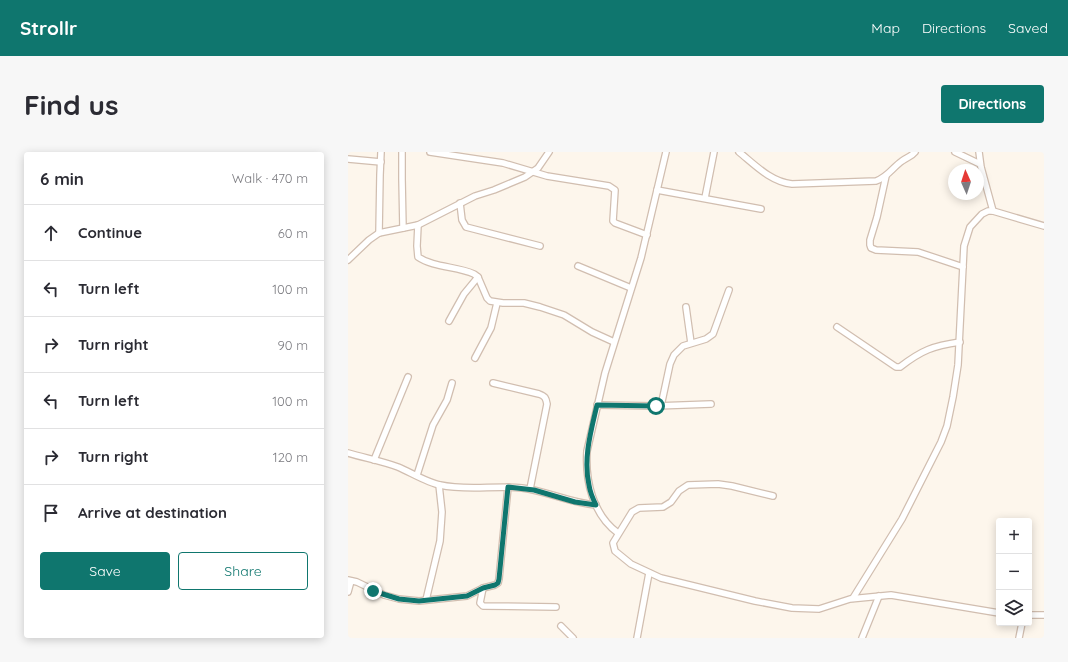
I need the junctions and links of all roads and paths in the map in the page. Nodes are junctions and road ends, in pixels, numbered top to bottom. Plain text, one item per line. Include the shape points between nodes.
1 (381, 152) edge
2 (402, 152) edge
3 (430, 152) edge
4 (549, 152) edge
5 (666, 152) edge
6 (714, 152) edge
7 (739, 152) edge
8 (915, 152) edge
9 (955, 152) edge
10 (979, 152) edge
11 (348, 159) edge
12 (381, 162) junction
13 (980, 164) joint
14 (532, 172) junction
15 (886, 176) junction
16 (984, 178) edge
17 (657, 190) junction
18 (705, 198) junction
19 (460, 203) junction
20 (761, 209) dead end
21 (993, 211) junction
22 (418, 225) junction
23 (1044, 226) edge
24 (403, 228) junction
25 (379, 233) junction
26 (647, 235) junction
27 (540, 246) dead end
28 (348, 259) edge
29 (578, 266) dead end
30 (963, 267) junction
31 (478, 277) junction
32 (631, 288) junction
33 (729, 290) dead end
34 (497, 302) junction
35 (686, 308) dead end
36 (449, 321) dead end
37 (836, 327) dead end
38 (614, 342) junction
39 (960, 342) junction
40 (691, 343) junction
41 (475, 358) dead end
42 (408, 377) dead end
43 (452, 382) dead end
44 (493, 383) dead end
45 (710, 404) dead end
46 (597, 405) junction
47 (661, 406) junction
48 (348, 453) edge
49 (374, 460) junction
50 (417, 475) junction
51 (439, 485) junction
52 (508, 487) junction
53 (530, 489) junction
54 (773, 496) dead end
55 (596, 505) junction
56 (618, 533) junction
57 (649, 573) junction
58 (349, 580) edge
59 (483, 588) junction
60 (348, 592) edge
61 (879, 596) junction
62 (853, 598) junction
63 (426, 600) junction
64 (556, 607) dead end
65 (996, 612) edge
66 (1032, 615) edge
67 (1044, 615) edge
68 (561, 626) dead end
69 (1021, 626) edge
70 (573, 638) edge
71 (637, 638) edge
72 (862, 638) edge
73 (1019, 638) edge

1 - 12 street
2 - 24 street
3 - 14 street via 503,163
4 - 14 street
5 - 17 street
6 - 18 street
7 - 15 street via 775,180 783,183 876,181
8 - 15 street
9 - 13 street
10 - 13 street
11 - 12 street
12 - 25 street
14 - 19 street via 515,182
14 - 26 street via 610,186 615,196 613,221
15 - 30 street via 870,240 871,248 918,252
16 - 21 street
17 - 18 street
17 - 26 street
18 - 20 street
19 - 22 street
19 - 27 street via 462,220 466,227
21 - 23 street
21 - 30 street via 982,214 970,227 964,246
22 - 24 street
22 - 31 street via 418,257 435,264 471,272
24 - 25 street
25 - 28 street
26 - 32 street
29 - 32 street
30 - 39 street
31 - 34 street via 487,298
31 - 36 street via 464,294
32 - 38 street
33 - 40 street via 713,334
34 - 38 street via 540,306 564,315
34 - 41 street via 491,328
35 - 40 street
37 - 39 street via 900,367 928,348
38 - 46 street
39 - 62 street via 953,397 941,442 902,519
40 - 47 street via 679,348 674,355
42 - 49 street
43 - 50 street via 447,400 433,425
44 - 53 street via 539,394 546,399
45 - 47 street
46 - 47 street
46 - 55 street via 586,464 589,486
48 - 49 street
49 - 50 street
50 - 51 street
51 - 52 street via 469,488
51 - 63 street via 442,512 440,541
52 - 53 street
52 - 59 street via 499,579 495,585
53 - 55 street via 575,502
54 - 56 street via 718,484 688,485 679,491 671,502 663,506 639,508 632,512
55 - 56 street via 605,521
56 - 57 street via 613,543 615,551 631,564
57 - 62 street via 685,584 792,608 819,609
57 - 71 street
58 - 60 street
58 - 63 street via 399,599
59 - 63 street via 467,596
59 - 64 street via 480,603 483,606
61 - 62 street
61 - 65 street via 891,595
61 - 72 street
66 - 67 street
68 - 70 street
69 - 73 street

